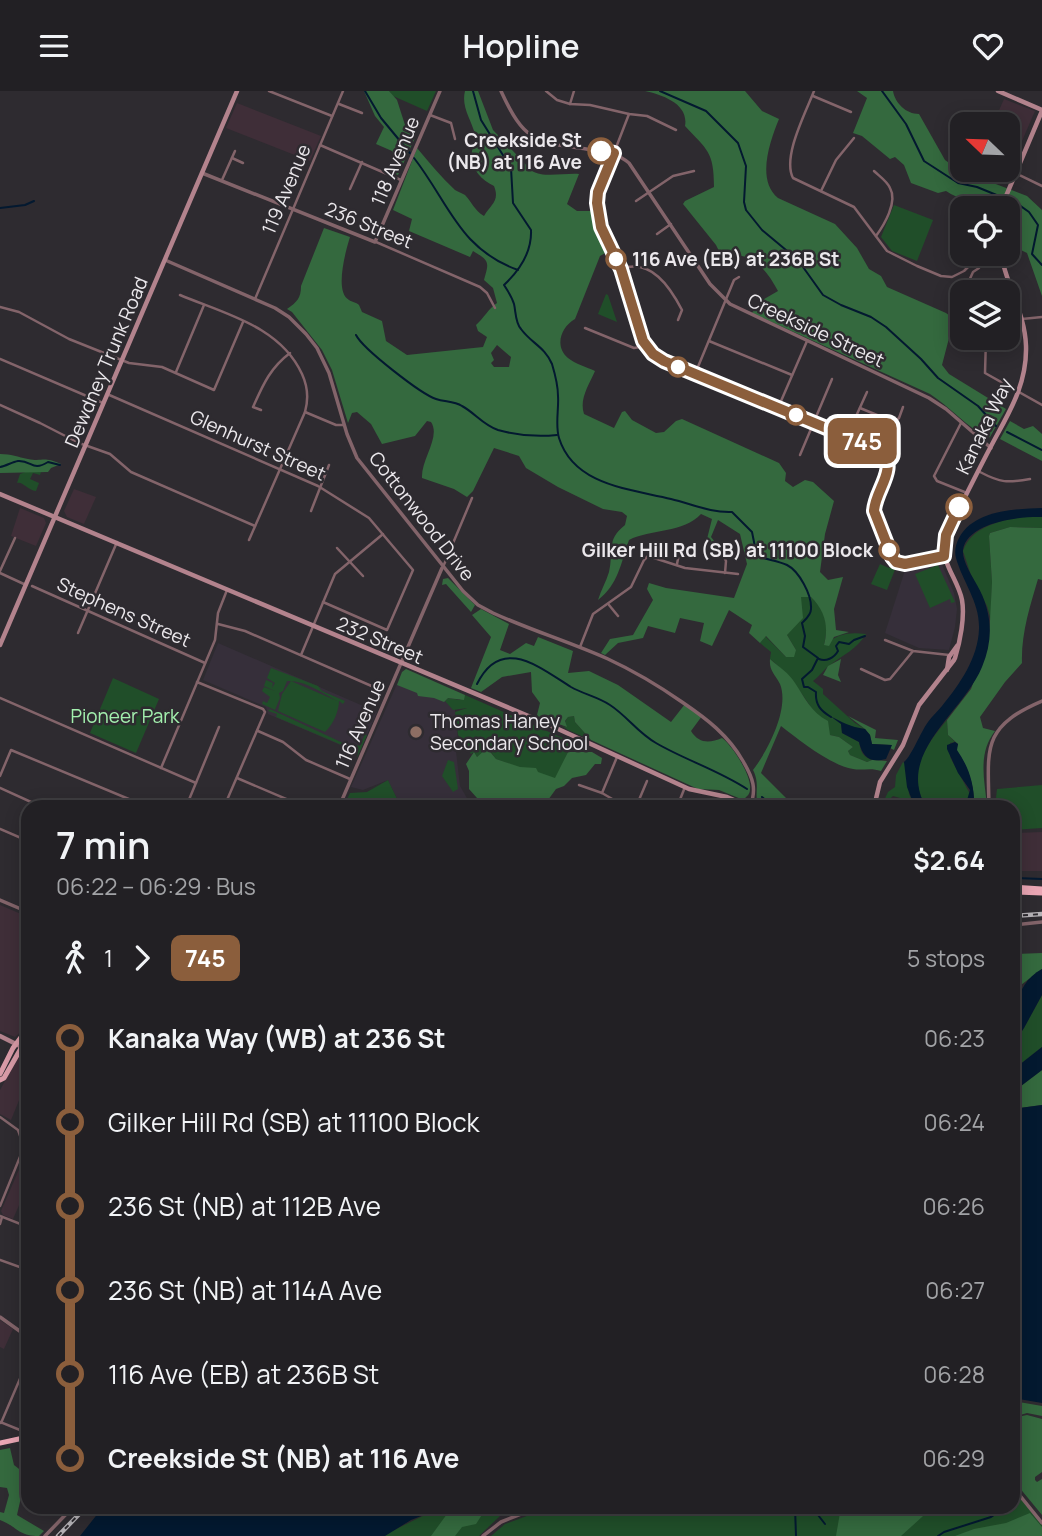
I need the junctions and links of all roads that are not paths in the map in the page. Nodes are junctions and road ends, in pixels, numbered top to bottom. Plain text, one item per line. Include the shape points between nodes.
1 (237, 91) edge
2 (270, 91) edge
3 (343, 91) edge
4 (440, 91) edge
5 (501, 91) edge
6 (546, 91) edge
7 (574, 91) edge
8 (998, 91) edge
9 (813, 93) edge
10 (338, 104) junction
11 (570, 104) junction
12 (1042, 110) edge
13 (852, 112) dead end
14 (362, 113) dead end
15 (430, 114) junction
16 (629, 114) junction
17 (332, 117) junction
18 (676, 130) dead end
19 (854, 138) dead end
20 (455, 139) dead end
21 (320, 145) junction
22 (235, 151) dead end
23 (614, 153) junction
24 (232, 158) junction
25 (1020, 161) edge
26 (362, 162) junction
27 (243, 163) dead end
28 (694, 171) dead end
29 (874, 171) dead end
30 (202, 173) junction
31 (1020, 175) edge
32 (401, 180) junction
33 (222, 181) junction
34 (1042, 186) edge
35 (350, 189) dead end
36 (821, 191) junction
37 (650, 192) junction
38 (636, 201) dead end
39 (293, 209) junction
40 (671, 224) junction
41 (657, 234) dead end
42 (876, 236) junction
43 (375, 242) junction
44 (164, 260) junction
45 (968, 266) edge
46 (978, 266) edge
47 (1004, 266) edge
48 (621, 269) junction
49 (738, 277) dead end
50 (969, 280) edge
51 (180, 295) dead end
52 (255, 299) junction
53 (726, 300) junction
54 (204, 305) junction
55 (0, 307) edge
56 (495, 308) dead end
57 (1042, 317) edge
58 (1022, 319) junction
59 (678, 320) dead end
60 (243, 322) junction
61 (585, 328) dead end
62 (709, 341) junction
63 (807, 341) junction
64 (646, 345) junction
65 (985, 350) edge
66 (290, 353) junction
67 (0, 359) edge
68 (122, 359) junction
69 (176, 372) junction
70 (695, 374) junction
71 (792, 375) junction
72 (832, 379) dead end
73 (867, 392) dead end
74 (1018, 393) junction
75 (107, 394) junction
76 (103, 403) junction
77 (0, 405) edge
78 (1042, 405) edge
79 (903, 407) dead end
80 (778, 408) junction
81 (860, 408) junction
82 (261, 410) dead end
83 (305, 412) junction
84 (962, 422) junction
85 (814, 423) junction
86 (344, 425) junction
87 (847, 435) junction
88 (86, 446) junction
89 (990, 447) junction
90 (800, 455) dead end
91 (329, 465) dead end
92 (280, 469) junction
93 (978, 472) junction
94 (1030, 479) dead end
95 (321, 488) junction
96 (967, 493) junction
97 (0, 494) edge
98 (472, 498) dead end
99 (311, 511) dead end
100 (55, 517) junction
101 (256, 526) junction
102 (383, 534) junction
103 (15, 538) dead end
104 (249, 540) dead end
105 (117, 542) junction
106 (681, 544) dead end
107 (718, 545) dead end
108 (337, 548) dead end
109 (944, 556) junction
110 (349, 561) junction
111 (677, 564) junction
112 (443, 567) junction
113 (0, 572) edge
114 (725, 573) junction
115 (738, 574) dead end
116 (363, 576) dead end
117 (29, 585) junction
118 (227, 590) junction
119 (323, 602) junction
120 (608, 604) junction
121 (87, 611) junction
122 (618, 616) dead end
123 (218, 624) junction
124 (313, 627) junction
125 (78, 633) dead end
126 (885, 639) dead end
127 (0, 645) edge
128 (579, 648) junction
129 (913, 651) junction
130 (301, 655) junction
131 (952, 658) junction
132 (205, 663) junction
133 (401, 664) junction
134 (861, 669) dead end
135 (197, 681) junction
136 (383, 691) dead end
137 (0, 698) edge
138 (1042, 701) edge
139 (219, 726) dead end
140 (258, 730) junction
141 (617, 756) junction
142 (161, 768) junction
143 (0, 776) edge
144 (236, 778) junction
145 (351, 779) junction
146 (647, 781) dead end
147 (196, 783) junction
148 (579, 785) dead end
149 (685, 787) junction
150 (0, 788) edge
151 (602, 793) junction
152 (27, 800) edge
153 (131, 800) edge
154 (189, 800) edge
155 (227, 800) edge
156 (288, 800) edge
157 (342, 800) edge
158 (614, 800) edge
159 (639, 800) edge
160 (680, 800) edge
161 (733, 800) edge
162 (753, 800) edge
163 (876, 800) edge
164 (989, 800) edge
165 (0, 829) edge
166 (21, 838) edge
167 (1020, 890) edge
168 (1042, 891) edge
169 (0, 901) edge
170 (21, 909) edge
171 (1042, 922) edge
172 (1020, 924) edge
173 (0, 1036) edge
174 (21, 1041) edge
175 (19, 1045) junction
176 (0, 1077) edge
177 (0, 1117) edge
178 (21, 1138) edge
179 (21, 1153) edge
180 (0, 1206) edge
181 (1, 1216) edge
182 (0, 1224) edge
183 (21, 1224) edge
184 (0, 1259) edge
185 (21, 1267) edge
186 (0, 1317) edge
187 (21, 1332) edge
188 (21, 1376) edge
189 (0, 1422) edge
190 (20, 1430) dead end
191 (21, 1439) edge
192 (0, 1445) edge
193 (1020, 1496) edge
194 (66, 1514) edge
195 (522, 1514) edge
196 (1042, 1523) edge
197 (46, 1536) edge
198 (483, 1536) edge

1 - 30 main road, Dewdney Trunk Road
2 - 17 street
3 - 10 street, 119 Avenue
4 - 15 street, 118 Avenue
5 - 23 street via 516,122 539,141
6 - 11 street
7 - 11 street
8 - 12 main road
9 - 13 street
9 - 36 street via 792,149 792,176
10 - 14 street
10 - 17 street, 119 Avenue
11 - 16 street
12 - 25 main road
15 - 20 street via 451,123
15 - 32 street, 118 Avenue
16 - 18 street via 645,115
16 - 23 street
17 - 21 street, 119 Avenue
19 - 36 street via 836,160
21 - 26 street
21 - 39 street, 119 Avenue
22 - 24 street
23 - 37 street, Creekside Street via 634,169
23 - 48 street via 597,203 602,229
24 - 27 street
24 - 33 street
26 - 32 street
26 - 35 street
28 - 37 street via 673,176
29 - 42 street via 888,184 892,197
30 - 33 street, 236 Street
30 - 44 main road, Dewdney Trunk Road
31 - 34 street
32 - 43 street, 118 Avenue
33 - 39 street, 236 Street
36 - 42 street via 854,207
37 - 38 street
37 - 40 street, Creekside Street
39 - 43 street, 236 Street
39 - 52 street, 119 Avenue
40 - 41 street
40 - 53 street, Creekside Street via 710,284
42 - 45 street via 893,256 944,277 960,274
43 - 56 street, 236 Street via 480,287
44 - 52 street, Cottonwood Drive
44 - 68 main road, Dewdney Trunk Road
46 - 50 street
47 - 58 main road, Kanaka Way
48 - 59 street via 638,267 661,278 682,310
48 - 64 street
49 - 53 street
51 - 54 street
52 - 86 street, Cottonwood Drive via 285,314 311,339 329,373
53 - 62 street
53 - 63 street, Creekside Street
54 - 60 street
54 - 69 street
55 - 68 street
57 - 58 street
58 - 74 main road, Kanaka Way via 1026,355
60 - 66 street via 272,336
60 - 69 street via 214,390
61 - 64 street via 630,347
62 - 70 street
62 - 71 street
63 - 71 street
63 - 84 street, Creekside Street via 929,398
64 - 70 street via 661,360
65 - 74 street via 983,370
66 - 82 street via 265,380 253,407
66 - 83 street via 304,379
67 - 76 street
68 - 69 street
68 - 75 main road, Dewdney Trunk Road
70 - 80 street
71 - 80 street
72 - 85 street
73 - 81 street
74 - 78 street
74 - 89 main road, Kanaka Way
75 - 76 main road, Dewdney Trunk Road
75 - 92 street, Glenhurst Street
76 - 88 main road, Dewdney Trunk Road
77 - 88 street
79 - 81 street via 896,422
80 - 85 street
81 - 87 street
83 - 86 street
83 - 92 street
84 - 89 street, Creekside Street
84 - 96 street via 934,478
85 - 87 street
85 - 90 street
86 - 112 street, Cottonwood Drive via 367,472
87 - 109 street via 879,449 888,460 874,513 896,562
88 - 100 main road, Dewdney Trunk Road
88 - 101 street via 111,455 131,472
89 - 93 main road, Kanaka Way
91 - 95 street
92 - 95 street, Glenhurst Street
92 - 101 street
93 - 94 street via 997,481
93 - 96 main road, Kanaka Way
95 - 99 street
95 - 102 street, Glenhurst Street via 364,514
96 - 109 main road, Kanaka Way via 946,535
97 - 100 main road, 232 Street
98 - 112 street, 116 Avenue
100 - 105 main road, 232 Street
100 - 117 main road, Dewdney Trunk Road
101 - 104 street
102 - 110 street
102 - 119 street, Glenhurst Street via 413,570 387,630
103 - 113 street, Stephens Street
105 - 118 main road, 232 Street
105 - 121 street
106 - 111 street
107 - 114 street via 726,561
108 - 110 street
109 - 131 main road via 962,600
110 - 116 street
110 - 119 street via 335,574
111 - 114 street
111 - 120 street via 648,556 631,587
112 - 128 street, Cottonwood Drive via 478,605
112 - 133 street, 116 Avenue
113 - 117 street, Stephens Street
114 - 115 street
117 - 121 street, Stephens Street
117 - 127 main road, Dewdney Trunk Road
118 - 123 street
118 - 124 main road, 232 Street
119 - 124 street
120 - 122 street
120 - 128 street via 593,614
121 - 125 street
121 - 132 street, Stephens Street
123 - 130 street
123 - 132 street
124 - 130 street
124 - 133 main road, 232 Street
126 - 129 street
128 - 162 street, Cottonwood Drive via 650,680 725,734 754,783
129 - 131 street
129 - 134 street via 890,679
130 - 136 street
131 - 163 main road via 946,673 919,705 906,739 880,782
132 - 135 street
133 - 141 main road, 232 Street
133 - 145 street, 116 Avenue
135 - 140 street via 265,711
135 - 142 street
137 - 142 street
138 - 164 street via 1012,716 992,739
139 - 147 street
140 - 144 street
140 - 145 street via 284,742 306,760
141 - 149 main road, 232 Street
141 - 151 street
142 - 147 street
143 - 153 street via 11,750
144 - 155 street
144 - 156 street
145 - 157 street, 116 Avenue
146 - 159 street
147 - 154 street
148 - 151 street
149 - 160 street
149 - 161 main road, 232 Street
150 - 152 street
151 - 158 street
165 - 166 street
167 - 168 highway
169 - 170 street
171 - 172 street
173 - 175 main road
174 - 175 main road
175 - 176 main road
177 - 178 street via 17,1129
179 - 180 street
181 - 182 street
181 - 183 street
184 - 185 street
186 - 187 street
188 - 189 street
189 - 190 street
191 - 192 highway
193 - 196 street
194 - 197 street
195 - 198 street

